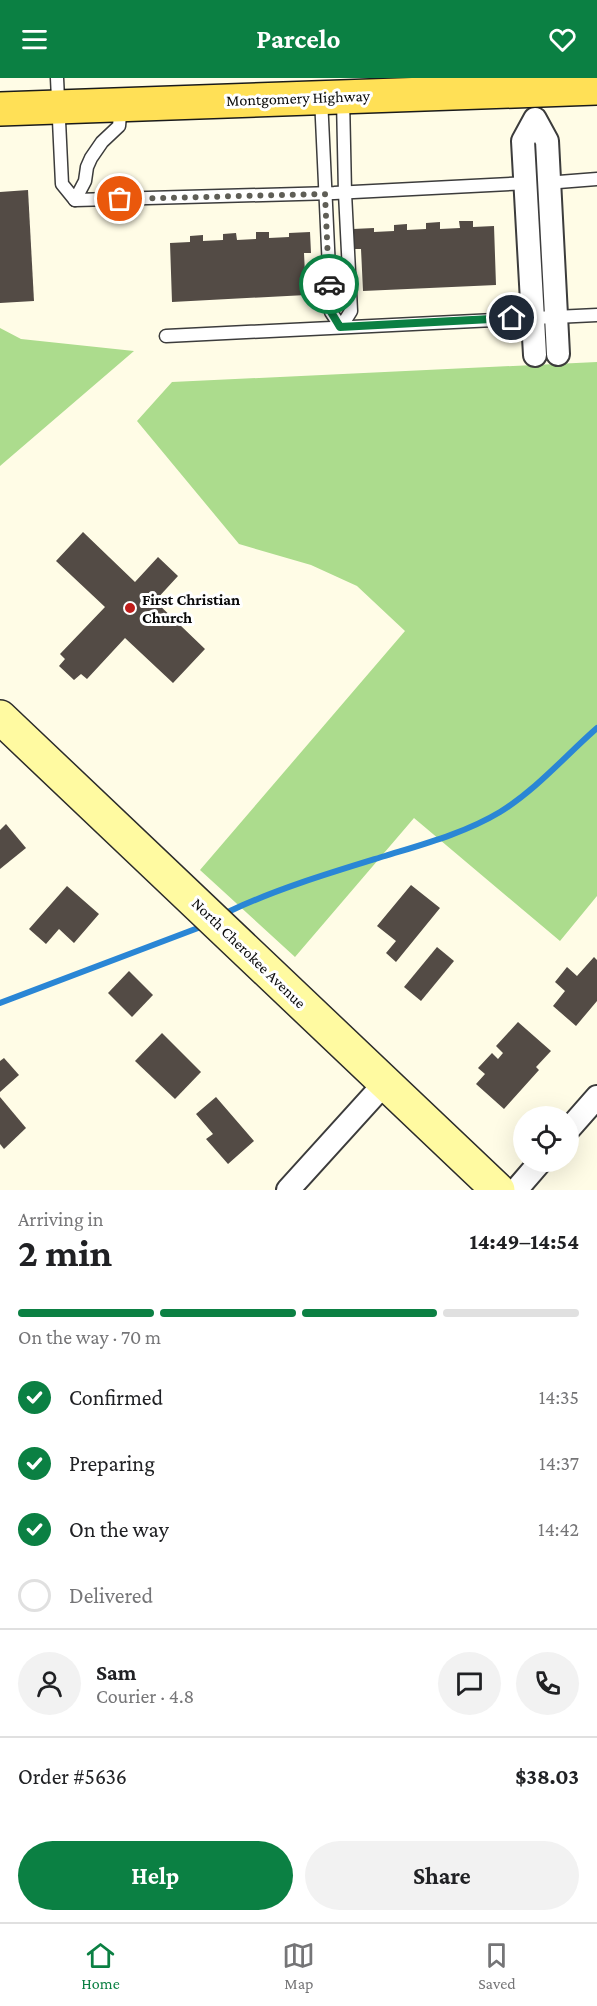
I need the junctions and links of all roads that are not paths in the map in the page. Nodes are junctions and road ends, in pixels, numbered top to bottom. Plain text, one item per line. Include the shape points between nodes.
1 (597, 88) edge
2 (58, 92) edge
3 (534, 96) edge
4 (332, 97) junction
5 (121, 104) junction
6 (0, 109) edge
7 (597, 179) edge
8 (525, 183) junction
9 (549, 183) junction
10 (345, 193) junction
11 (325, 194) junction
12 (75, 201) junction
13 (597, 315) edge
14 (544, 317) junction
15 (340, 327) junction
16 (166, 336) dead end
17 (547, 355) dead end
18 (5, 730) edge
19 (386, 1083) junction
20 (597, 1097) edge
21 (579, 1117) edge
22 (532, 1172) edge
23 (288, 1190) edge
24 (498, 1190) edge
25 (516, 1190) edge

1 - 3 main road, Montgomery Highway
2 - 5 main road, Montgomery Highway
2 - 6 main road, Montgomery Highway
2 - 12 lane via 62,184
3 - 4 main road, Montgomery Highway
3 - 8 street via 523,141
3 - 9 street via 547,141
4 - 5 main road, Montgomery Highway
4 - 10 lane
4 - 11 lane
5 - 12 lane via 119,126 91,158
7 - 9 lane
8 - 9 lane
8 - 10 lane
8 - 14 street
9 - 14 street
10 - 11 lane
10 - 15 lane via 351,311
11 - 12 lane
11 - 15 lane via 331,312
13 - 14 lane
14 - 15 lane
14 - 17 street
15 - 16 lane
18 - 19 street, North Cherokee Avenue
19 - 23 street
19 - 24 street, North Cherokee Avenue
20 - 21 street
22 - 25 street

